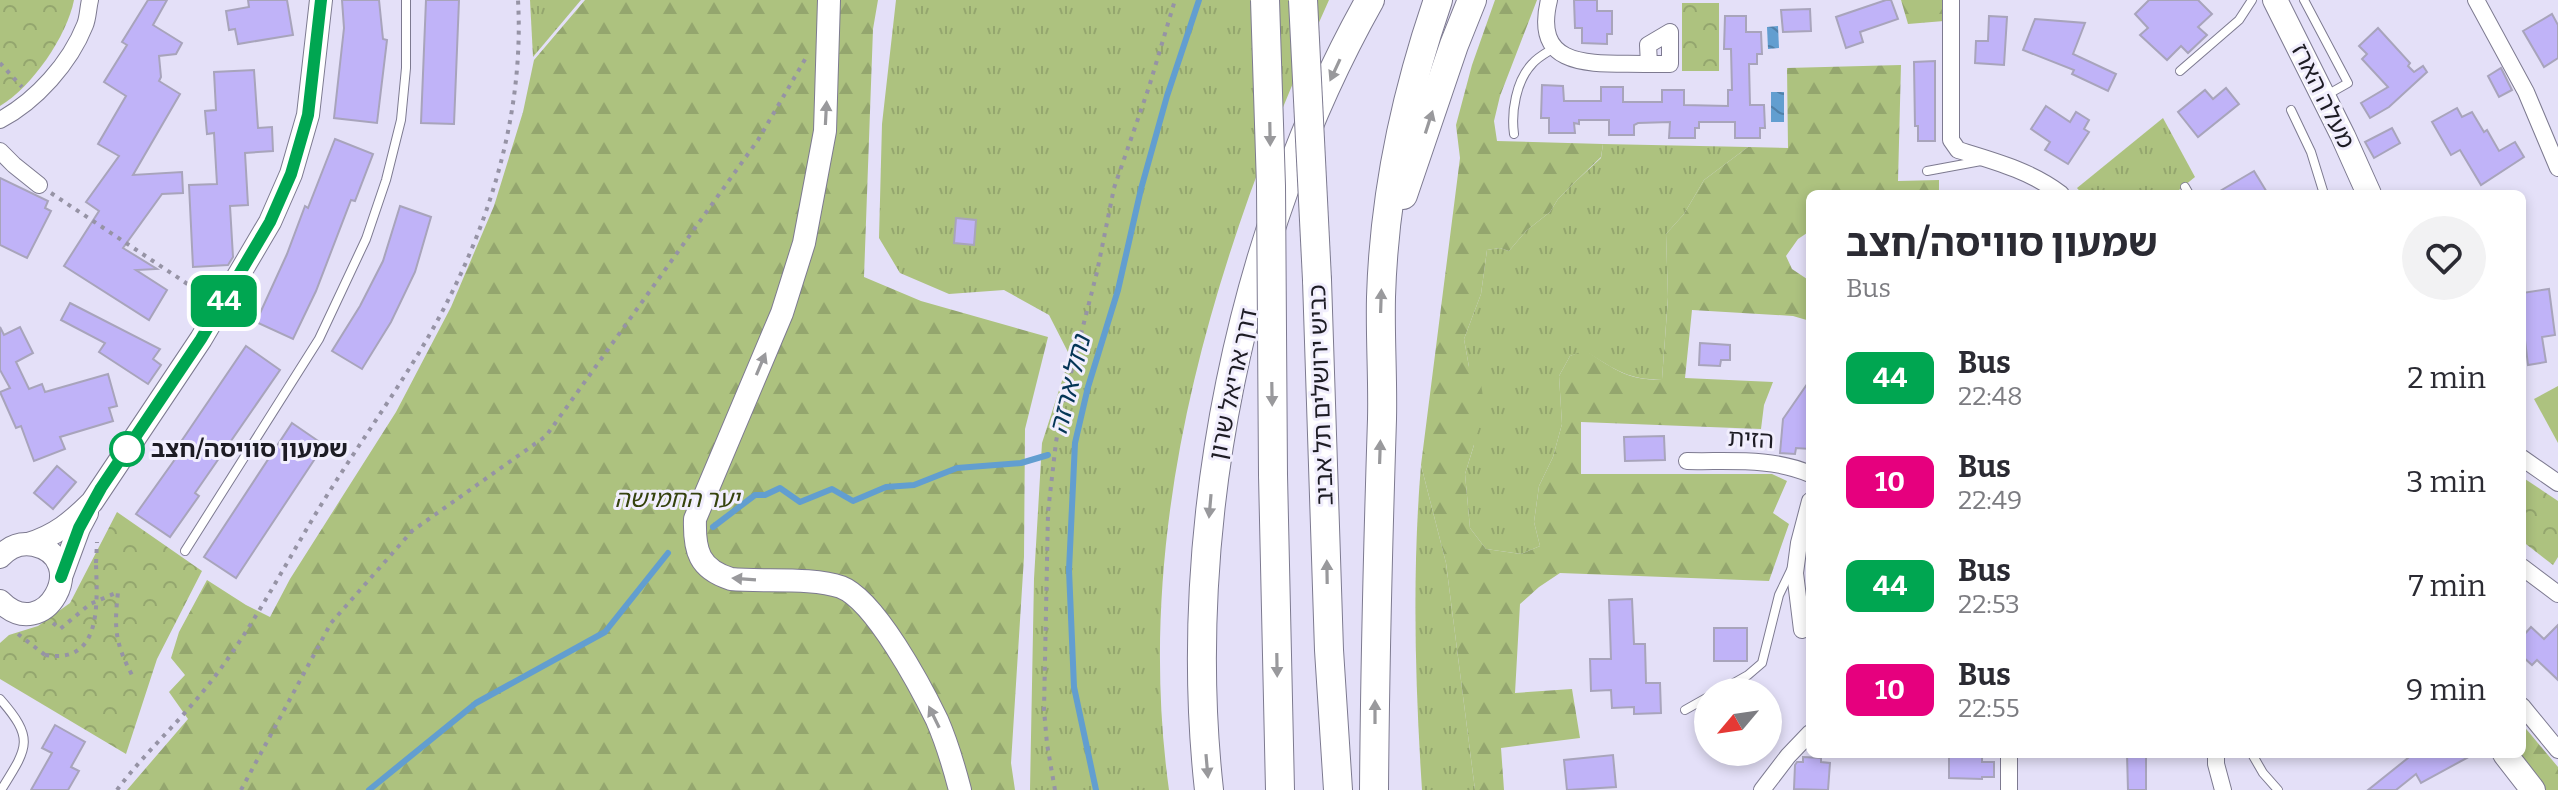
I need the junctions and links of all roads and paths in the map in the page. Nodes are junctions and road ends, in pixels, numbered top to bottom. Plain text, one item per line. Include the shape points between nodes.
1 (90, 0) edge
2 (321, 0) edge
3 (406, 0) edge
4 (518, 0) edge
5 (1175, 0) edge
6 (1265, 0) edge
7 (1303, 0) edge
8 (1370, 0) edge
9 (1438, 0) edge
10 (1472, 0) edge
11 (1549, 0) edge
12 (1951, 0) edge
13 (2252, 0) edge
14 (2275, 0) edge
15 (2304, 0) edge
16 (2476, 0) edge
17 (829, 9) edge
18 (1554, 48) junction
19 (0, 63) edge
20 (1649, 64) dead end
21 (2180, 71) dead end
22 (2324, 97) junction
23 (32, 98) junction
24 (2291, 110) dead end
25 (0, 120) edge
26 (1514, 134) dead end
27 (0, 151) edge
28 (1990, 160) junction
29 (2558, 166) edge
30 (1927, 171) dead end
31 (39, 185) joint
32 (2055, 190) edge
33 (2323, 190) edge
34 (2367, 190) edge
35 (1384, 248) junction
36 (221, 306) junction
37 (1687, 461) dead end
38 (2526, 461) edge
39 (1806, 472) edge
40 (2558, 483) edge
41 (101, 488) junction
42 (1806, 518) edge
43 (28, 544) junction
44 (185, 551) dead end
45 (0, 557) edge
46 (1796, 560) junction
47 (96, 563) dead end
48 (2526, 570) edge
49 (61, 577) junction
50 (2558, 594) edge
51 (81, 611) dead end
52 (1, 616) edge
53 (1802, 630) dead end
54 (132, 675) dead end
55 (1743, 678) edge
56 (0, 699) edge
57 (1694, 705) edge
58 (1685, 710) dead end
59 (2526, 711) edge
60 (1806, 737) edge
61 (2558, 750) edge
62 (2009, 758) edge
63 (2217, 758) edge
64 (2254, 758) edge
65 (2508, 758) edge
66 (1, 790) edge
67 (117, 790) edge
68 (241, 790) edge
69 (960, 790) edge
70 (1055, 790) edge
71 (1209, 790) edge
72 (1280, 790) edge
73 (1338, 790) edge
74 (1374, 790) edge
75 (1762, 790) edge
76 (2009, 790) edge
77 (2223, 790) edge
78 (2278, 790) edge
79 (2533, 790) edge

1 - 23 street via 85,25 62,66
2 - 36 street via 308,115 291,174
3 - 44 lane via 401,120 366,239 319,339
4 - 67 path via 520,33 507,146 457,282 421,350 321,504 251,625 201,694
5 - 70 path via 1114,188 1056,442 1048,512 1044,710
6 -> 72 highway, כביש ירושלים תל אביב, bridge
73 -> 7 highway, כביש ירושלים תל אביב, bridge
8 -> 71 highway, דרך אריאל שרון via 1325,91 1285,191 1251,299 1225,411 1211,499 1204,597
9 - 35 highway via 1406,113
35 -> 10 highway
11 - 18 street via 1546,26
12 - 28 street via 1951,140 1958,150
13 - 21 lane via 2239,20
14 - 22 main road, מעלה הארז
15 - 22 lane via 2348,83
16 - 29 street via 2526,92
17 - 68 path via 758,140 546,436 412,531 331,623
69 -> 17 street via 937,720 886,633 855,594 821,583 731,579 706,566 696,550 695,519 782,313 804,243 825,131
18 - 20 street via 1574,60
18 - 26 lane via 1523,77 1512,118
19 - 23 path
22 - 34 main road, מעלה הארז
23 - 25 street
24 - 33 lane
27 - 31 street
28 - 30 lane
28 - 32 street
31 - 36 path
74 -> 35 highway
36 - 41 street
37 - 39 street, הזית via 1777,463
38 - 40 street
41 - 43 street via 72,522
41 - 49 street
42 - 46 street
43 - 45 street
43 - 49 street via 55,558
46 - 53 street
46 - 55 lane via 1779,595 1762,663
47 - 52 path, bridge via 98,608 92,630 73,655 45,655
48 - 50 street
49 - 52 street via 49,605
51 - 54 path via 118,592 119,650
56 - 66 lane via 20,722 25,743
57 - 58 lane
59 - 61 street
60 - 75 street
62 - 76 street
63 - 77 street
64 - 78 lane
65 - 79 main road

